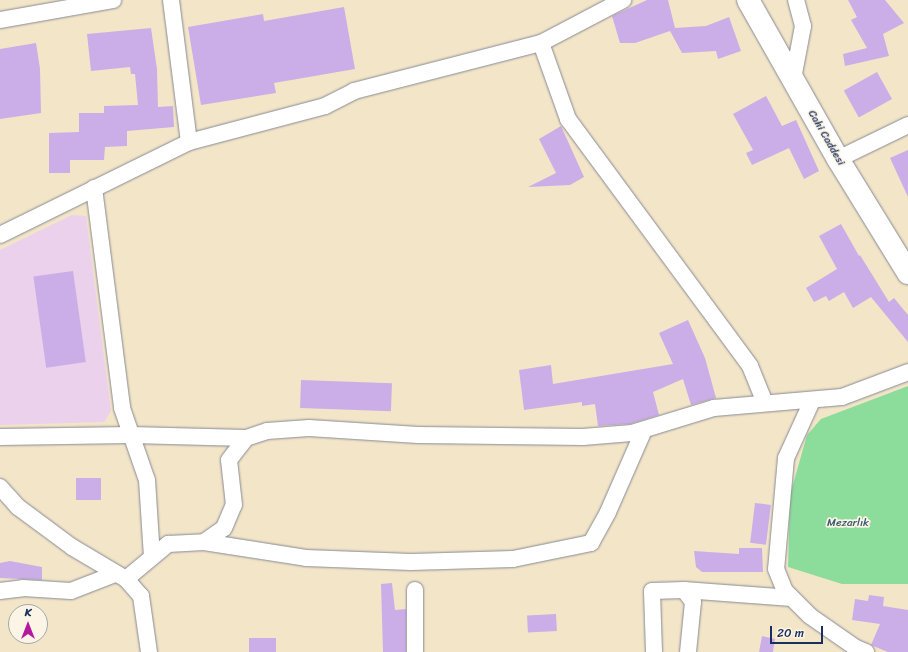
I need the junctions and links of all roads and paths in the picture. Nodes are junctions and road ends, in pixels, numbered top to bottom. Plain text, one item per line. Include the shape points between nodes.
1 (113, 0) edge
2 (171, 0) edge
3 (624, 0) edge
4 (748, 0) edge
5 (796, 0) edge
6 (0, 20) edge
7 (541, 43) junction
8 (793, 79) junction
9 (908, 125) edge
10 (189, 142) junction
11 (838, 159) junction
12 (94, 188) junction
13 (0, 235) edge
14 (908, 273) edge
15 (908, 372) edge
16 (812, 401) junction
17 (765, 403) junction
18 (644, 430) junction
19 (131, 435) junction
20 (0, 437) edge
21 (246, 438) junction
22 (0, 487) edge
23 (204, 542) junction
24 (152, 558) junction
25 (121, 576) junction
26 (415, 590) dead end
27 (684, 590) junction
28 (0, 591) edge
29 (792, 598) junction
30 (149, 652) edge
31 (415, 652) edge
32 (654, 652) edge
33 (688, 652) edge
34 (866, 652) edge

1 - 6 street
2 - 10 street
3 - 7 street
4 - 8 main road, Cahi Caddesi
5 - 8 street via 803,26
7 - 10 street via 354,91 325,106
7 - 17 street via 568,119 750,366
8 - 11 main road, Cahi Caddesi
9 - 11 street
10 - 12 street
11 - 14 main road, Cahi Caddesi
12 - 13 street
12 - 19 street via 122,408
15 - 16 street via 842,397
16 - 17 street
16 - 29 street via 786,458 779,518 776,569 785,591
17 - 18 street via 714,408
18 - 21 street via 583,437 418,435 309,428 267,431
18 - 23 street via 608,512 591,543 513,559 411,562 306,558
19 - 20 street
19 - 21 street
19 - 24 street via 147,480
21 - 23 street via 229,460 234,505 224,528
22 - 25 street via 18,506 54,533
23 - 24 street via 168,544
24 - 25 street
25 - 28 street via 71,591 23,588
25 - 30 street via 141,596
26 - 31 street
27 - 29 street
27 - 32 street via 652,590
27 - 33 street via 693,602
29 - 34 street via 810,616 856,648

